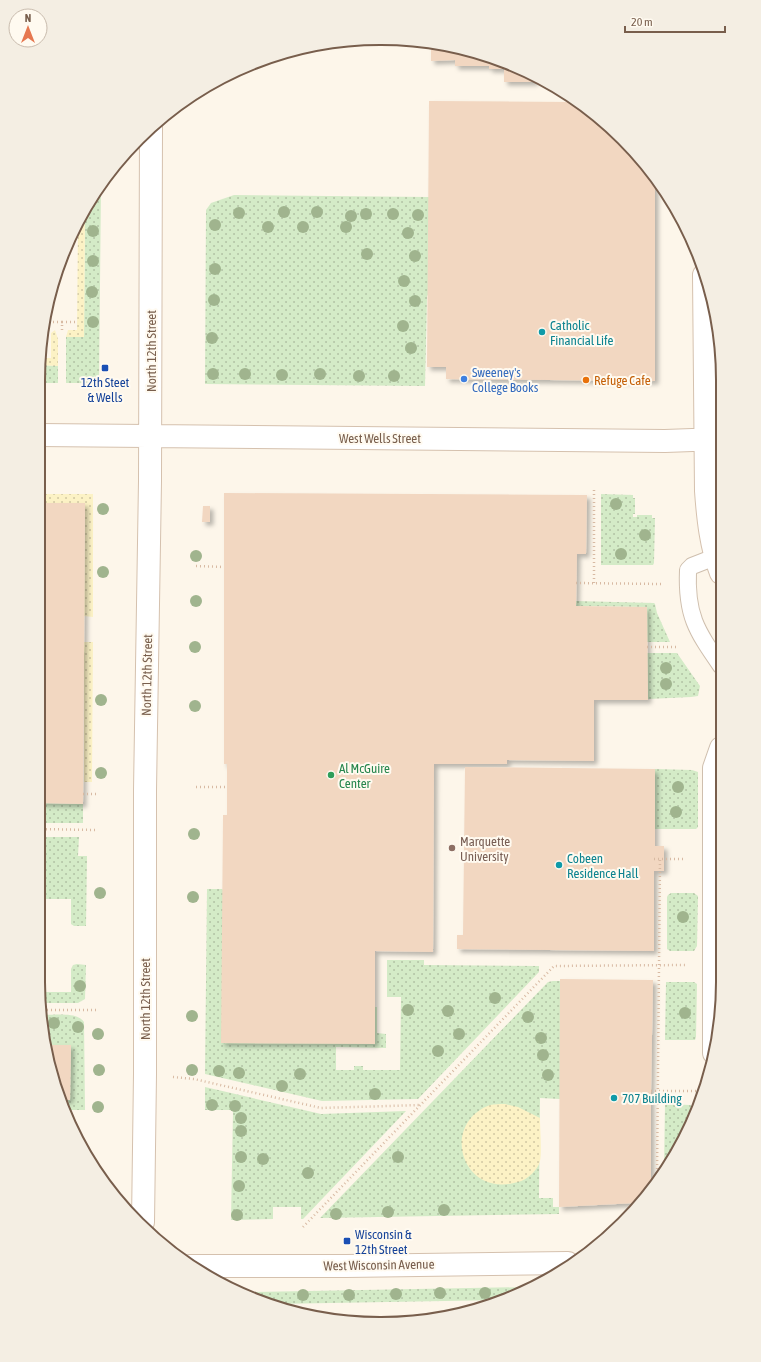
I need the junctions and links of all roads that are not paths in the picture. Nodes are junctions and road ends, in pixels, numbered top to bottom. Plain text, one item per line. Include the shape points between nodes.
1 (151, 136) edge
2 (705, 294) edge
3 (45, 435) edge
4 (150, 436) junction
5 (713, 439) edge
6 (716, 557) edge
7 (716, 565) edge
8 (716, 659) edge
9 (716, 762) edge
10 (714, 1008) edge
11 (143, 1219) edge
12 (562, 1263) edge
13 (204, 1266) edge

1 - 4 street, North 12th Street
2 - 5 street
3 - 4 street, West Wells Street
4 - 5 street, West Wells Street via 657,441
4 - 11 street, North 12th Street
5 - 6 street via 706,491 708,524
7 - 8 lane via 692,566 688,570 688,602 693,619 701,637
9 - 10 street
12 - 13 street, West Wisconsin Avenue

